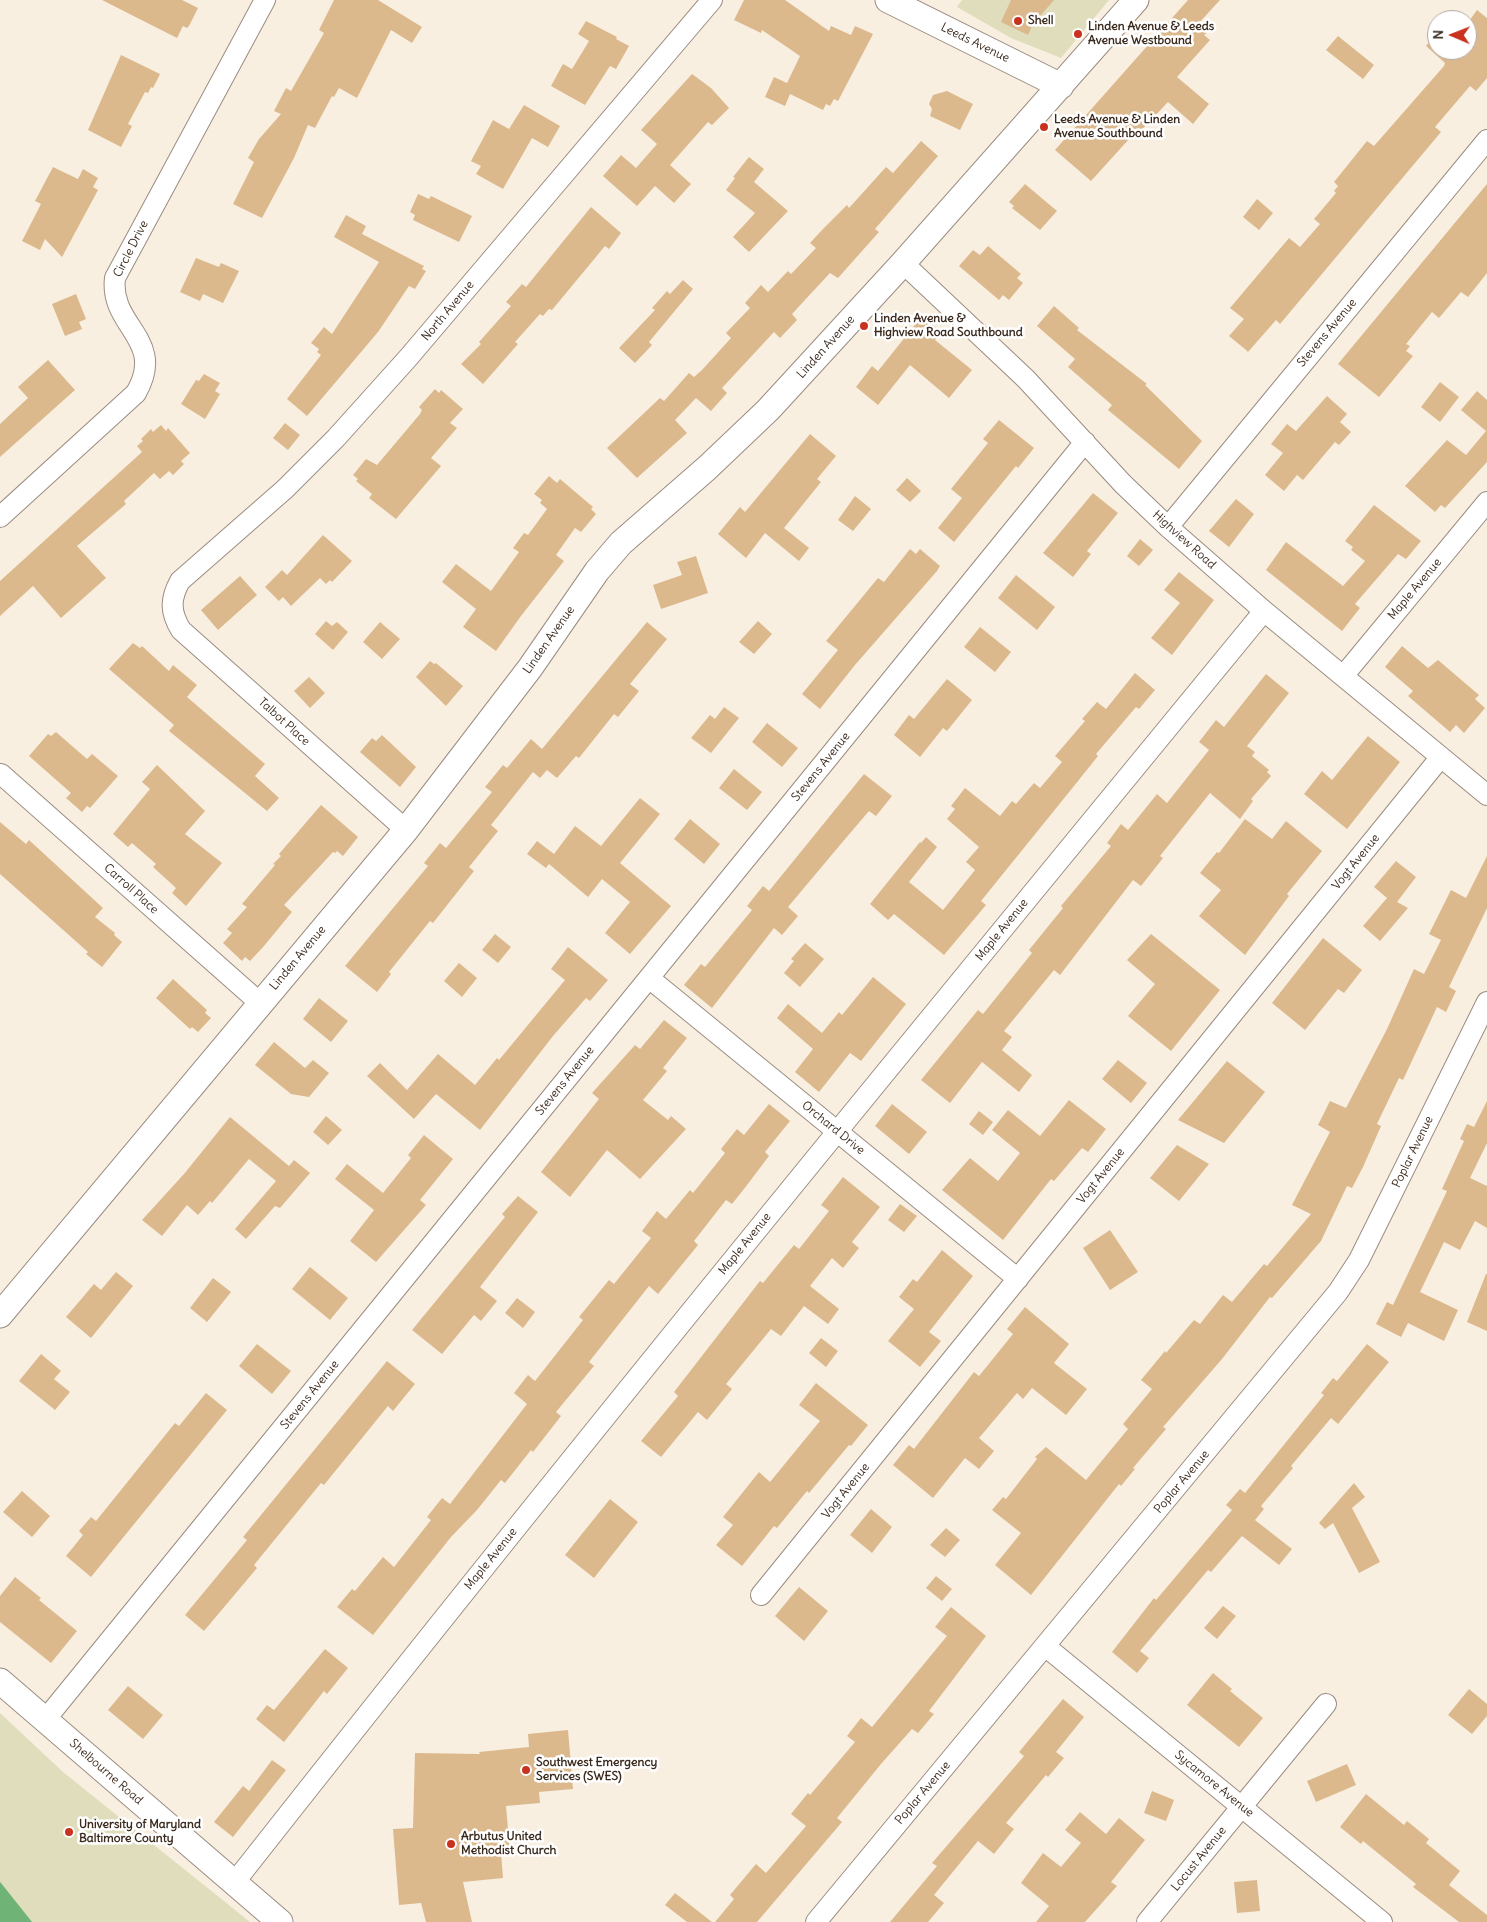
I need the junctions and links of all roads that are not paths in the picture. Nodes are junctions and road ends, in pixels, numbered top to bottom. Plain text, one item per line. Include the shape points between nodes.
1 (265, 0) edge
2 (712, 0) edge
3 (888, 0) edge
4 (1136, 0) edge
5 (1061, 86) junction
6 (1487, 140) edge
7 (903, 263) junction
8 (1085, 442) junction
9 (1487, 502) edge
10 (0, 517) edge
11 (1168, 526) junction
12 (172, 607) joint
13 (1264, 610) junction
14 (1344, 676) junction
15 (1440, 758) junction
16 (1, 774) edge
17 (1487, 795) edge
18 (406, 830) junction
19 (649, 978) junction
20 (1487, 1002) edge
21 (260, 1003) junction
22 (837, 1131) junction
23 (1018, 1279) junction
24 (0, 1315) edge
25 (761, 1594) dead end
26 (1045, 1646) junction
27 (0, 1681) edge
28 (1326, 1704) dead end
29 (45, 1720) junction
30 (1242, 1807) junction
31 (234, 1884) junction
32 (280, 1922) edge
33 (816, 1922) edge
34 (1147, 1922) edge
35 (1382, 1922) edge

1 - 10 street, Circle Drive via 115,278 113,292 118,306 143,347 147,365 145,378 136,393
2 - 12 street, North Avenue via 414,351 336,438 285,489 180,581 173,594
3 - 5 street, Leeds Avenue
4 - 5 street, Linden Avenue
5 - 7 street, Linden Avenue
6 - 11 street, Stevens Avenue
7 - 8 street, Highview Road via 1026,379
7 - 18 street, Linden Avenue via 768,410 621,543
8 - 11 street, Highview Road
8 - 19 street, Stevens Avenue
9 - 14 street, Maple Avenue
11 - 13 street, Highview Road
12 - 18 street, Talbot Place via 174,619 181,630
13 - 14 street, Highview Road
13 - 22 street, Maple Avenue
14 - 15 street, Highview Road
15 - 17 street, Highview Road
15 - 23 street, Vogt Avenue
16 - 21 street, Carroll Place
18 - 21 street, Linden Avenue
19 - 22 street, Orchard Drive
19 - 29 street, Stevens Avenue
20 - 26 street, Poplar Avenue via 1359,1260 1338,1292
21 - 24 street, Linden Avenue
22 - 23 street, Orchard Drive
22 - 31 street, Maple Avenue via 449,1610
23 - 25 street, Vogt Avenue
26 - 30 street, Sycamore Avenue
26 - 33 street, Poplar Avenue
27 - 29 street, Shelbourne Road
28 - 30 street, Locust Avenue
29 - 31 street, Shelbourne Road
30 - 34 street, Locust Avenue
30 - 35 street, Sycamore Avenue
31 - 32 street, Shelbourne Road

